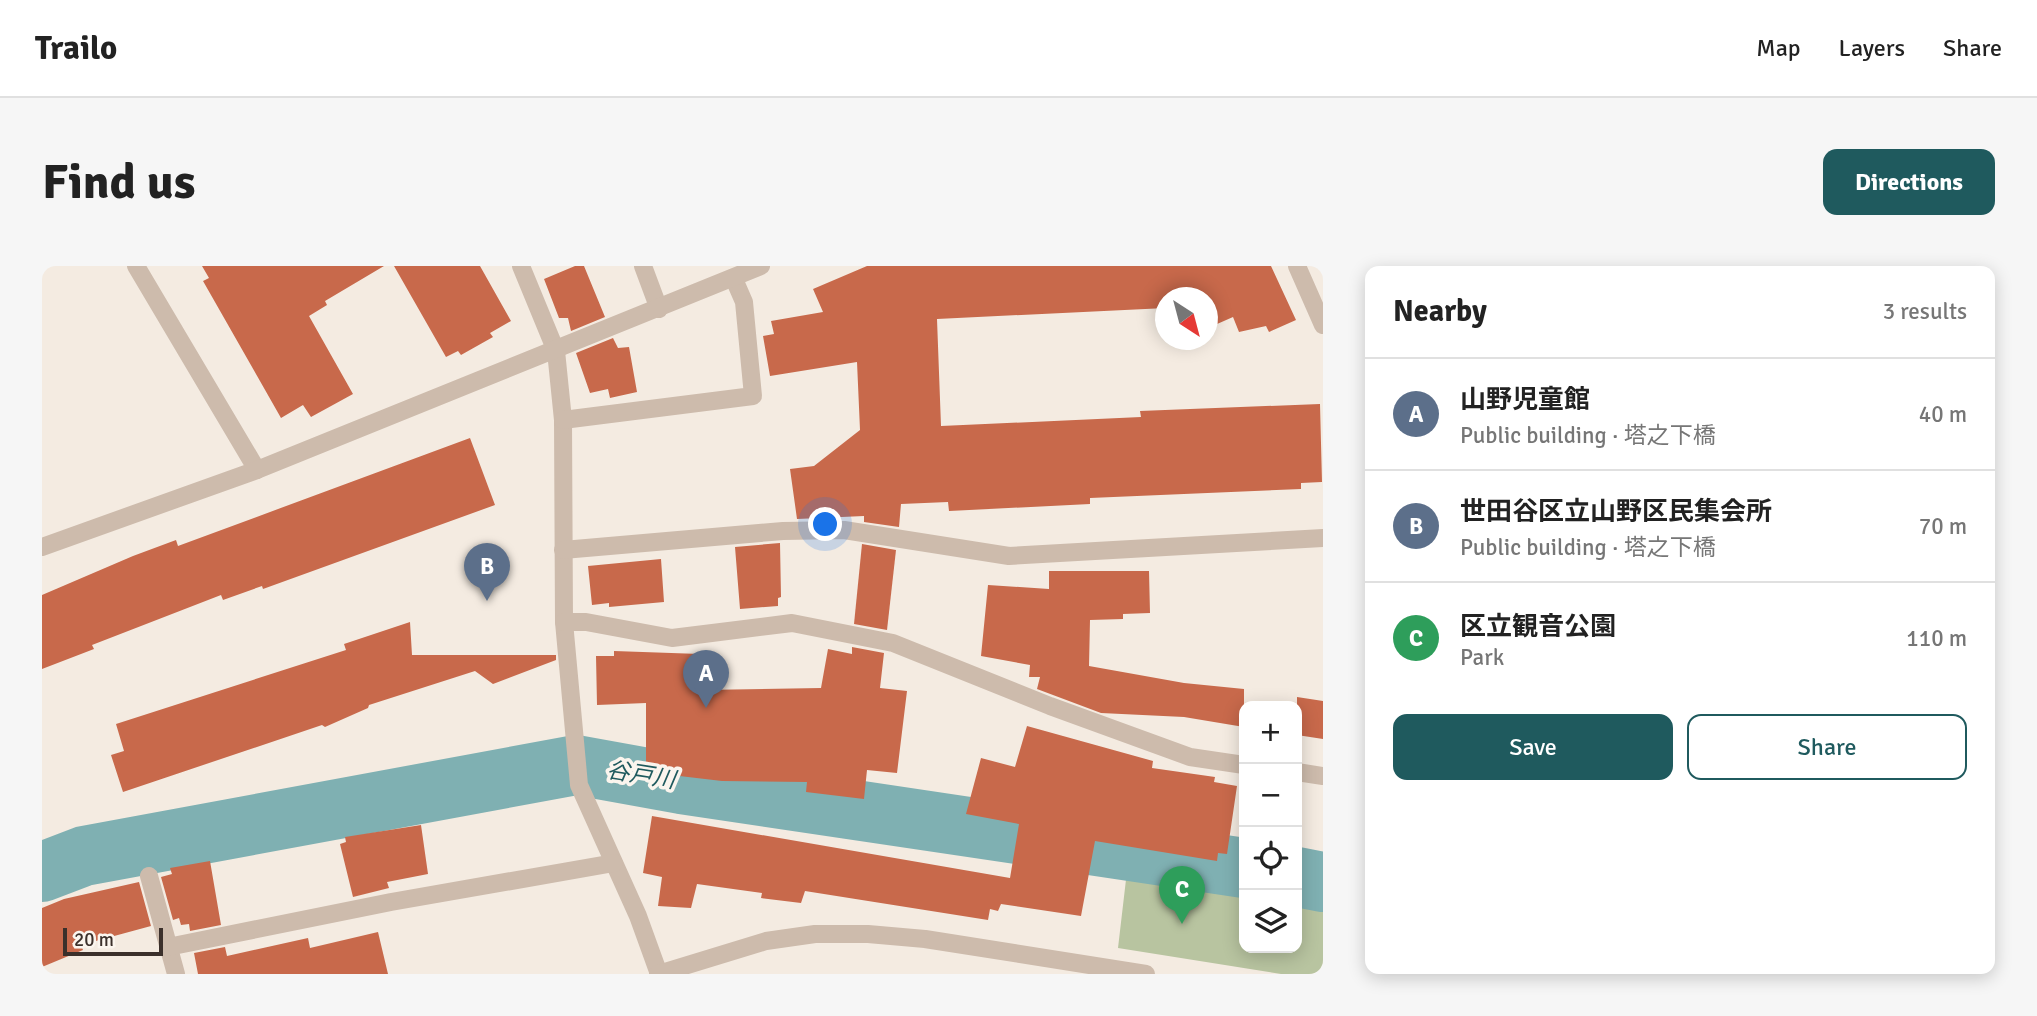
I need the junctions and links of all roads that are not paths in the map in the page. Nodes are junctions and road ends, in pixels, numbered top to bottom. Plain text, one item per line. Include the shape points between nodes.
1 (136, 266) edge
2 (521, 266) edge
3 (643, 266) edge
4 (761, 266) edge
5 (1297, 266) edge
6 (734, 278) junction
7 (659, 309) junction
8 (1323, 325) edge
9 (556, 351) junction
10 (564, 420) junction
11 (257, 470) junction
12 (1323, 538) edge
13 (42, 547) edge
14 (564, 550) junction
15 (564, 622) junction
16 (1239, 764) edge
17 (1302, 773) edge
18 (1323, 776) edge
19 (614, 863) junction
20 (149, 876) dead end
21 (168, 947) junction
22 (1052, 967) edge
23 (176, 974) edge
24 (659, 974) edge
25 (1146, 974) edge

1 - 11 street
2 - 9 street
3 - 7 street
4 - 6 street
5 - 8 street
6 - 7 street
6 - 10 street via 744,302 753,396
7 - 9 street
9 - 10 street
9 - 11 street
10 - 14 street
11 - 13 street
12 - 14 street via 1009,556 844,530
14 - 15 street
15 - 16 street via 672,638 792,623 893,643 1190,757
15 - 19 street via 579,785
17 - 18 street
19 - 21 street
19 - 24 street
20 - 21 street
21 - 23 street
22 - 24 street via 925,939 815,934 766,941
22 - 25 street

